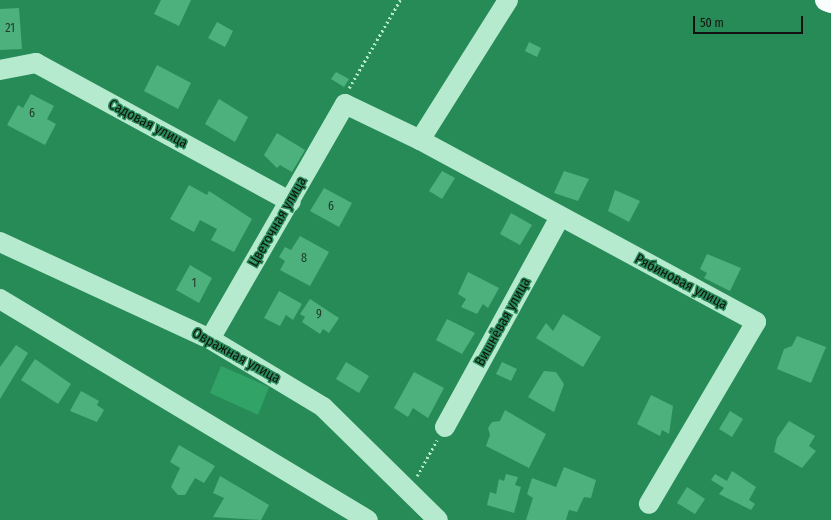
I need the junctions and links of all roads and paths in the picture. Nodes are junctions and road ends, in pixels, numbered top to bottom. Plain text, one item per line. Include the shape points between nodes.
1 (400, 0) edge
2 (826, 0) edge
3 (831, 2) edge
4 (500, 3) edge
5 (0, 70) edge
6 (346, 104) junction
7 (420, 140) junction
8 (291, 202) junction
9 (560, 217) junction
10 (0, 242) edge
11 (0, 299) edge
12 (210, 339) junction
13 (445, 427) joint
14 (410, 489) junction
15 (648, 504) dead end
16 (368, 520) edge
17 (438, 520) edge

1 - 6 path via 348,89
2 - 3 main road
4 - 7 street
5 - 8 street, Садовая улица via 36,63
6 - 7 street, Рябиновая улица
6 - 8 street, Цветочная улица
7 - 9 street, Рябиновая улица
8 - 12 street, Цветочная улица
9 - 13 street, Вишнёвая улица
9 - 15 street, Рябиновая улица via 756,322
10 - 12 street, Овражная улица
11 - 16 street
12 - 14 street, Овражная улица via 324,407
13 - 14 path
14 - 17 street, Овражная улица

